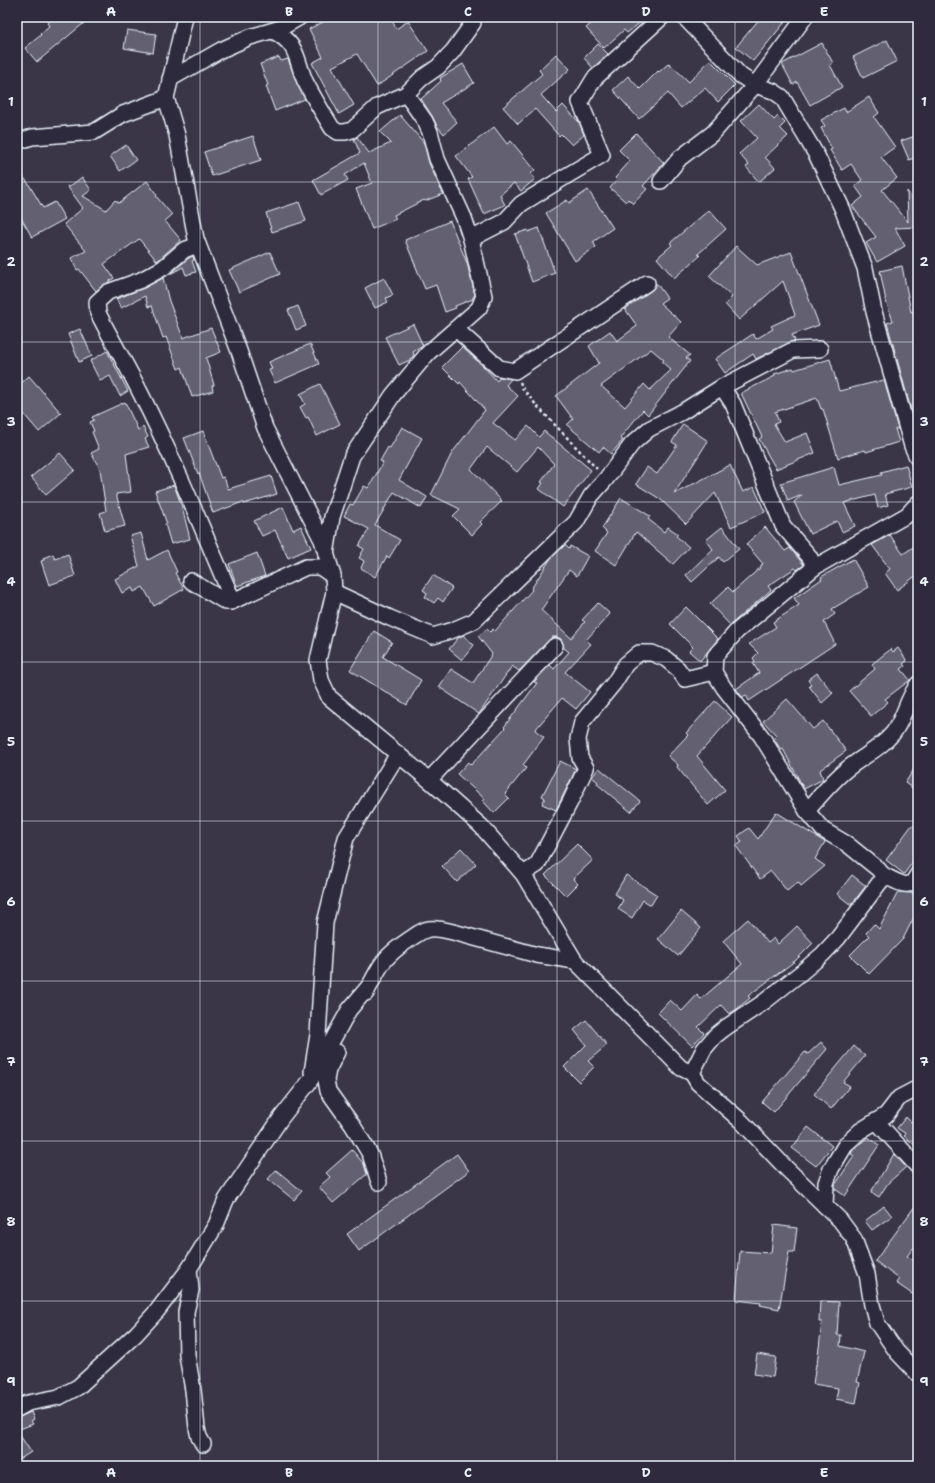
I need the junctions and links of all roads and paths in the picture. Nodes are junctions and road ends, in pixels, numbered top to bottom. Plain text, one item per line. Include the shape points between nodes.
1 (185, 17) edge
2 (300, 17) edge
3 (662, 17) edge
4 (684, 17) edge
5 (805, 17) edge
6 (473, 23) dead end
7 (273, 31) junction
8 (170, 79) junction
9 (755, 85) junction
10 (406, 94) junction
11 (166, 98) junction
12 (17, 142) edge
13 (661, 181) dead end
14 (471, 239) junction
15 (198, 245) junction
16 (647, 283) dead end
17 (456, 329) junction
18 (820, 349) dead end
19 (515, 371) junction
20 (722, 387) junction
21 (918, 459) edge
22 (606, 479) junction
23 (918, 503) edge
24 (326, 555) junction
25 (815, 567) junction
26 (333, 576) junction
27 (191, 581) dead end
28 (334, 592) junction
29 (233, 601) junction
30 (555, 646) dead end
31 (714, 672) junction
32 (918, 684) edge
33 (398, 754) junction
34 (430, 780) junction
35 (807, 810) junction
36 (523, 874) junction
37 (918, 874) edge
38 (883, 876) junction
39 (575, 961) junction
40 (370, 985) junction
41 (692, 1073) junction
42 (310, 1081) junction
43 (918, 1088) edge
44 (876, 1122) junction
45 (918, 1167) edge
46 (379, 1182) dead end
47 (826, 1206) junction
48 (190, 1268) junction
49 (918, 1374) edge
50 (17, 1409) edge
51 (202, 1444) dead end

1 - 8 street
2 - 7 street
3 - 14 street via 594,79 580,102 602,155 521,204 504,222
4 - 9 street via 741,76
5 - 9 street
6 - 10 street via 438,67
7 - 8 street via 250,37 221,50
7 - 10 street via 292,46 305,81 332,128 338,132 352,130 378,107
8 - 11 street
9 - 13 street via 713,132 680,158
9 - 21 street via 782,97 817,156 842,208 865,268 874,312 912,446
10 - 14 street via 430,132 437,159
11 - 12 street via 123,114 94,132 32,137
11 - 15 street via 177,135
14 - 17 street via 484,296 479,308
15 - 24 street via 239,351 265,428 322,540
15 - 29 street via 184,250 163,268 141,280 108,292 97,302 98,313 164,441
16 - 19 street
17 - 19 street via 499,368
17 - 24 street via 428,353 393,394 352,456 332,517
18 - 20 street via 793,350
19 - 22 path via 523,389 536,406
20 - 22 street via 649,429 632,444
20 - 25 street via 733,404 784,526
22 - 28 street via 591,496 576,522 474,621 453,630 433,636
23 - 25 street via 907,515
24 - 26 street
25 - 31 street via 737,631 715,656
26 - 28 street
26 - 29 street via 320,567 306,567
27 - 29 street via 226,602
28 - 33 street via 318,660 321,680 329,697
30 - 34 street
31 - 35 street via 762,737
31 - 36 street via 685,679 666,659 652,652 639,653 626,664 582,722 578,738 580,758 586,768 537,865
32 - 35 street via 889,738 837,778
33 - 34 street
33 - 42 street via 346,838 325,923 318,1035
34 - 36 street via 481,826
35 - 38 street via 823,830 847,844
36 - 39 street
37 - 38 street via 908,884
38 - 41 street via 823,954 764,1002 715,1036 704,1049
39 - 40 street via 537,956 453,932 429,929 394,949 386,957
39 - 41 street via 681,1068
40 - 42 street via 349,1010
40 - 46 street via 328,1070 326,1086 370,1154
41 - 47 street via 698,1083 741,1121
42 - 48 street via 281,1118 226,1200 216,1225
43 - 44 street via 899,1098 886,1115
44 - 45 street
44 - 47 street via 860,1131 846,1144 838,1157 826,1183
47 - 49 street via 854,1239 867,1274 877,1323 897,1352
48 - 50 street via 136,1334 78,1387 59,1397 28,1403
48 - 51 street via 191,1290 186,1312 187,1355 197,1428

